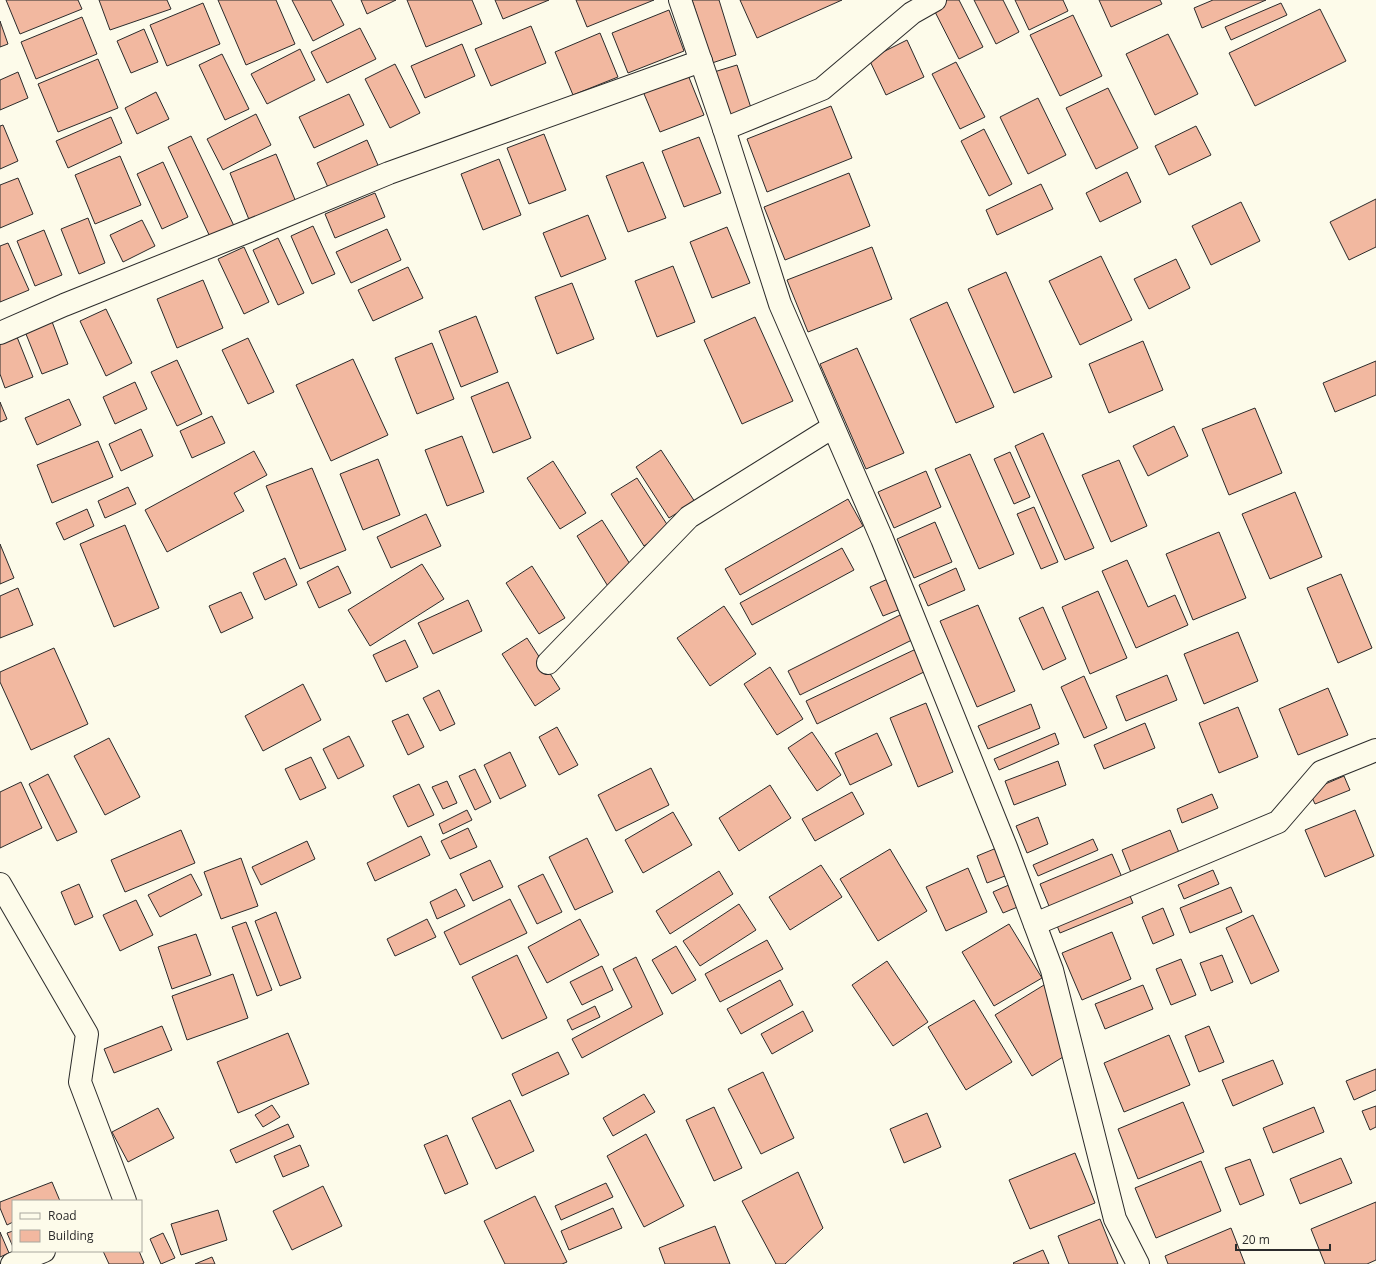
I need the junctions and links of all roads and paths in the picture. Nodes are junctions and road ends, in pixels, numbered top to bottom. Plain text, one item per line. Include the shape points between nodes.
1 (680, 0) edge
2 (935, 0) edge
3 (701, 61) junction
4 (724, 129) junction
5 (0, 333) edge
6 (833, 427) junction
7 (548, 663) dead end
8 (1376, 750) edge
9 (0, 884) edge
10 (1035, 924) junction
11 (125, 1200) edge
12 (42, 1252) edge
13 (12, 1264) edge
14 (1138, 1264) edge

1 - 3 street
2 - 4 street via 912,14 822,89
3 - 4 street
3 - 5 street via 389,173
4 - 6 street via 780,304
6 - 7 street via 689,517
6 - 10 street via 884,546
8 - 10 street via 1321,772 1278,822
9 - 11 street via 87,1034 80,1082
10 - 14 street via 1052,970 1115,1219
12 - 13 street

